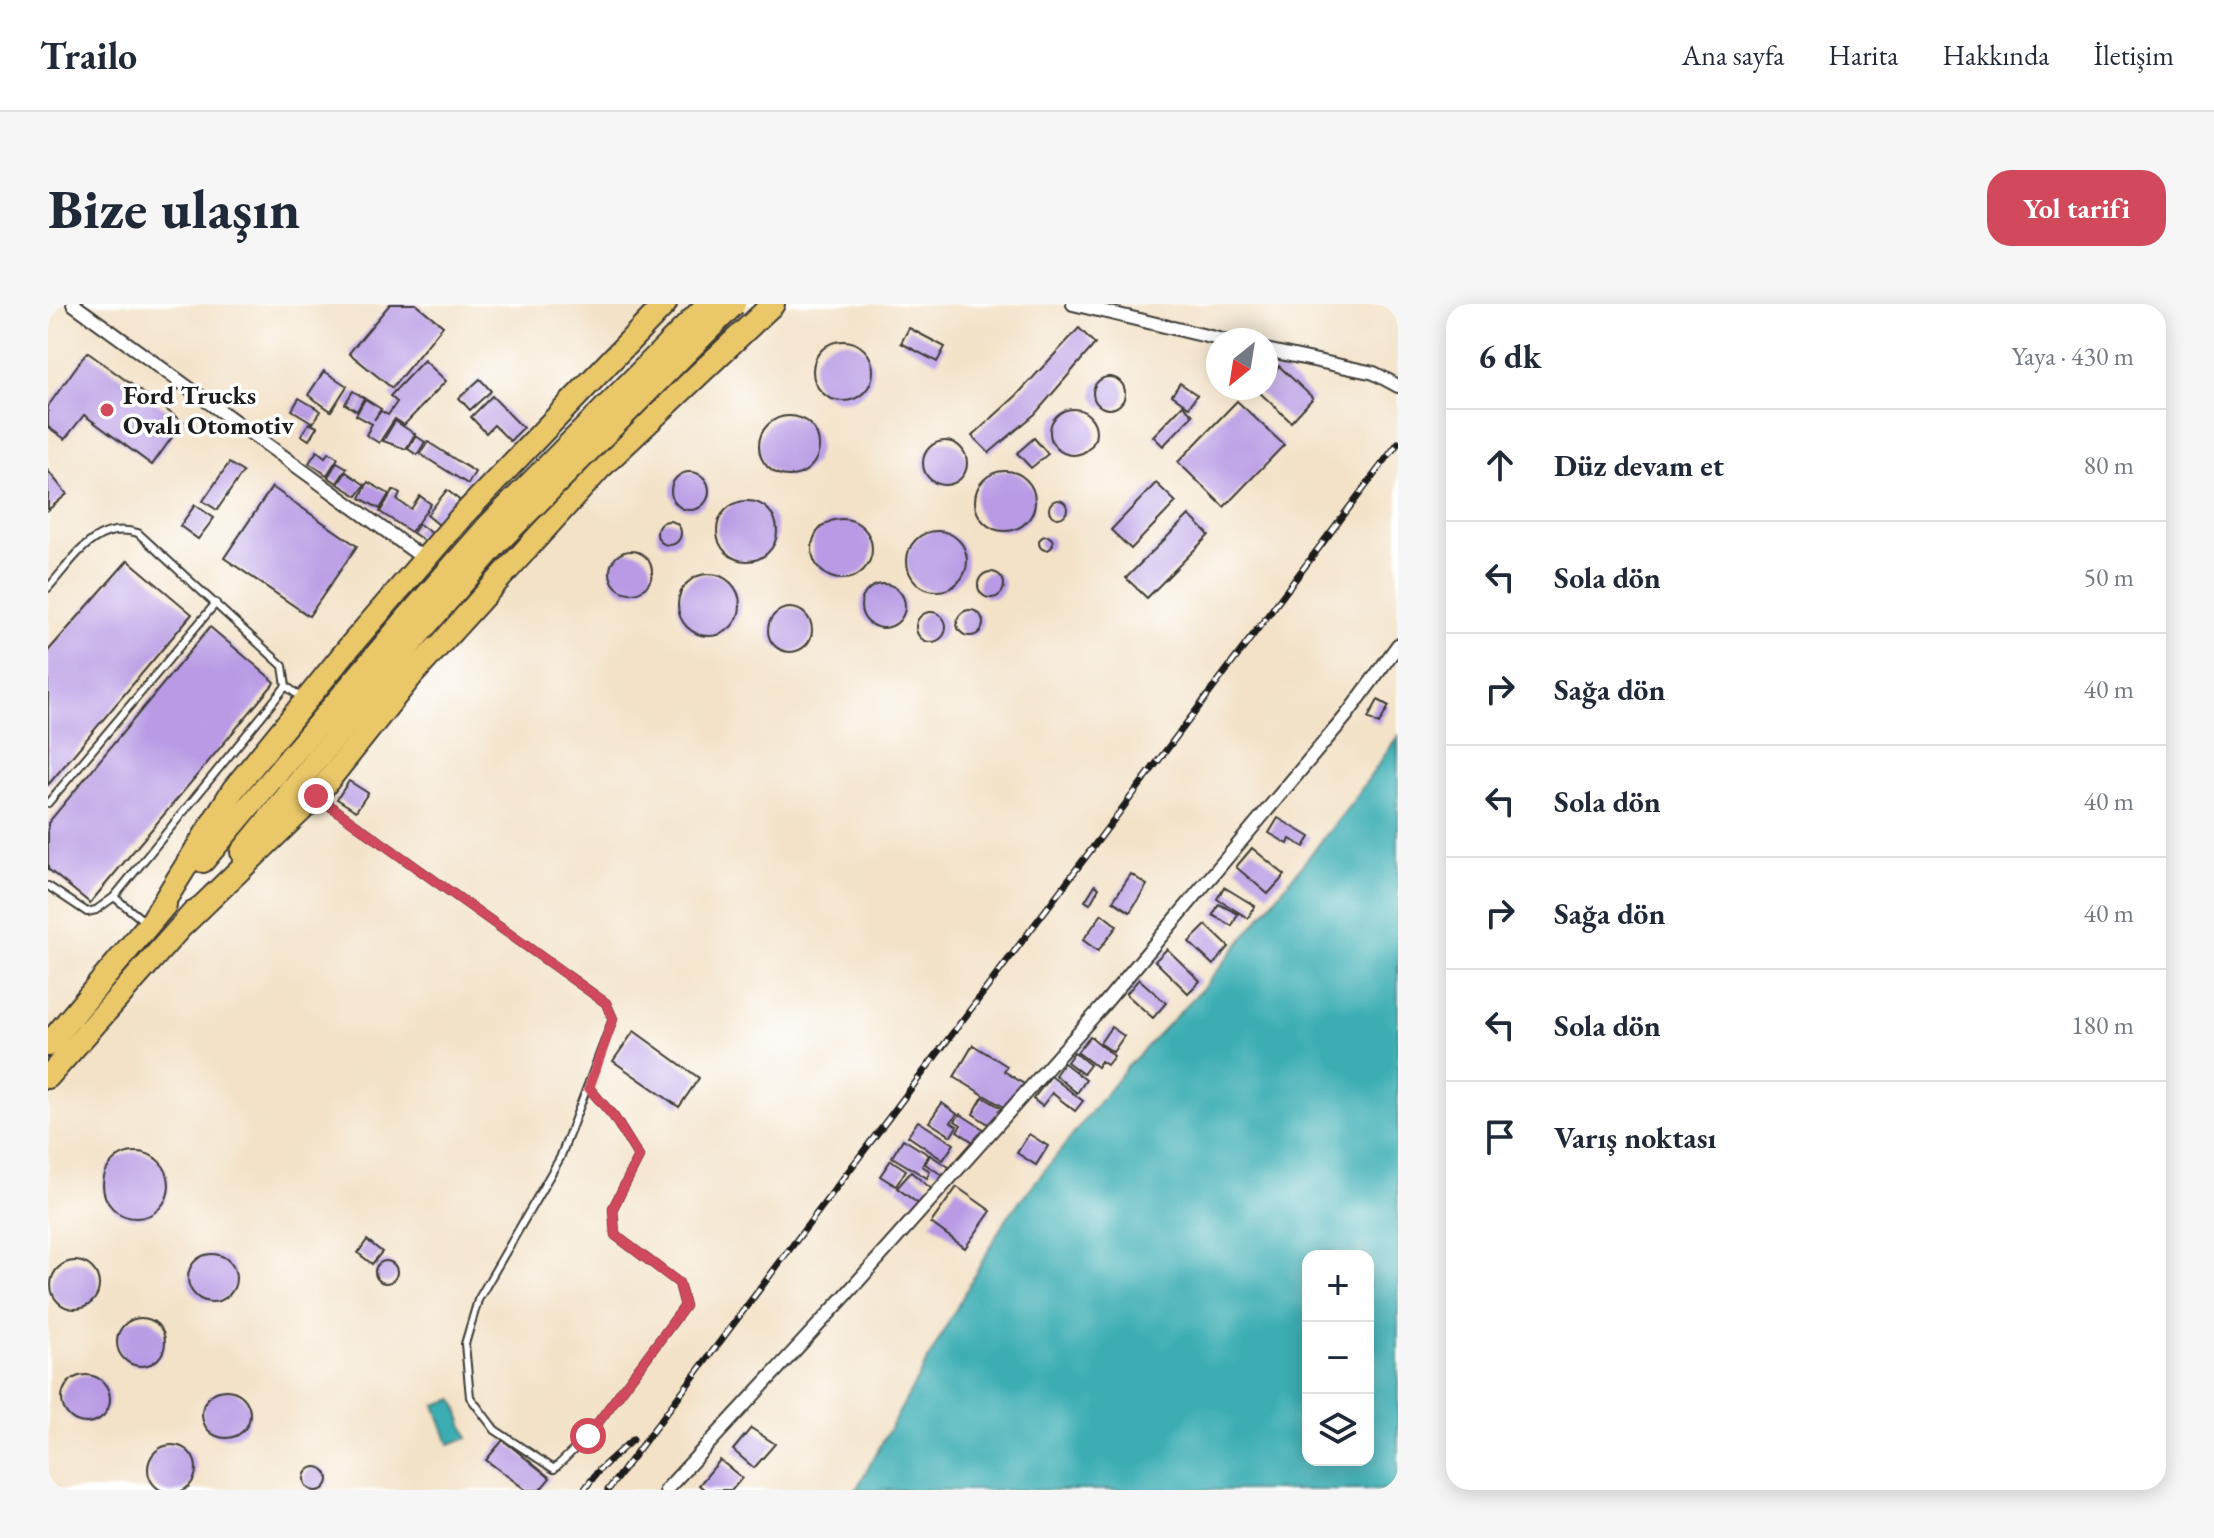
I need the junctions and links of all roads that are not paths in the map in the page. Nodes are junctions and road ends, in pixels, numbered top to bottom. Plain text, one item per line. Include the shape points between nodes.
1 (73, 304) edge
2 (665, 304) edge
3 (687, 304) edge
4 (708, 304) edge
5 (734, 304) edge
6 (773, 304) edge
7 (1073, 304) edge
8 (1206, 336) edge
9 (730, 345) junction
10 (1278, 353) edge
11 (1398, 386) edge
12 (426, 560) junction
13 (48, 588) edge
14 (216, 603) junction
15 (414, 624) junction
16 (1398, 645) edge
17 (286, 686) junction
18 (306, 702) junction
19 (316, 796) junction
20 (48, 803) edge
21 (48, 886) edge
22 (114, 897) junction
23 (151, 920) junction
24 (184, 924) junction
25 (48, 1045) edge
26 (48, 1077) edge
27 (589, 1088) junction
28 (666, 1490) edge

1 - 12 street
2 - 12 highway
3 - 9 highway
4 - 15 highway, bridge via 489,525
5 - 15 highway, bridge
6 - 9 highway
7 - 8 street
9 - 19 highway via 600,468 519,555 413,674
10 - 11 street via 1374,373
12 - 18 highway
13 - 14 lane via 96,534 122,530 146,537
14 - 17 lane via 283,666
14 - 20 lane
15 - 23 highway
15 - 24 highway
16 - 28 street via 1346,716 1100,1009
17 - 18 lane
17 - 22 lane
18 - 23 highway via 233,790
19 - 24 highway
19 - 27 lane via 606,1003 613,1019
21 - 22 lane via 87,912
22 - 23 lane
23 - 25 highway
24 - 26 highway
27 - 27 lane via 560,1158 478,1300 465,1344 470,1397 495,1430 554,1469 588,1436 685,1306 679,1283 615,1235 613,1208 639,1157

